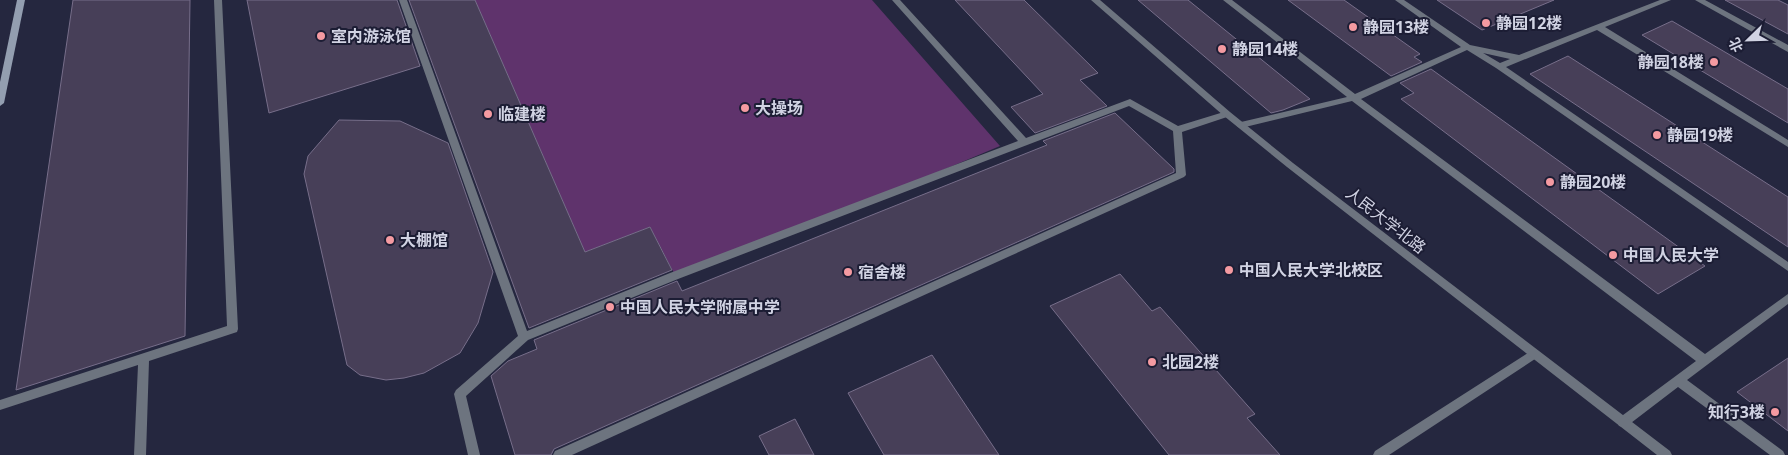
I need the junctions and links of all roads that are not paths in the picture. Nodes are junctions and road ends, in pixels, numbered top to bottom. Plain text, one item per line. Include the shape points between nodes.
1 (21, 0) edge
2 (218, 0) edge
3 (403, 0) edge
4 (896, 0) edge
5 (1095, 0) edge
6 (1227, 0) edge
7 (1399, 0) edge
8 (1667, 0) edge
9 (1699, 0) edge
10 (1598, 27) junction
11 (1467, 47) junction
12 (1788, 49) edge
13 (1521, 58) junction
14 (1499, 66) junction
15 (1354, 98) junction
16 (0, 103) edge
17 (1227, 114) junction
18 (1241, 126) junction
19 (1177, 130) junction
20 (1025, 142) junction
21 (1788, 144) edge
22 (1788, 267) edge
23 (1788, 298) edge
24 (524, 336) junction
25 (1534, 354) junction
26 (144, 358) junction
27 (1704, 361) junction
28 (1678, 380) junction
29 (0, 405) edge
30 (1623, 422) junction
31 (140, 455) edge
32 (474, 455) edge
33 (559, 455) edge
34 (1379, 455) edge
35 (1666, 455) edge
36 (1779, 455) edge

1 - 16 street
2 - 26 street via 233,330
3 - 24 street
4 - 20 street
5 - 17 street, 人民大学北路
6 - 15 street
7 - 11 street
8 - 10 street
9 - 12 street
10 - 13 street
10 - 21 street
11 - 13 street
11 - 14 street
11 - 15 street
13 - 14 street
14 - 22 street
15 - 18 street
15 - 27 street
17 - 18 street, 人民大学北路
17 - 19 street
18 - 25 street, 人民大学北路
19 - 20 street via 1130,102
19 - 33 street via 1181,175
20 - 24 street
23 - 27 street
24 - 32 street via 460,394
25 - 30 street, 人民大学北路
25 - 34 street
26 - 29 street
26 - 31 street
27 - 28 street
28 - 30 street
28 - 36 street
30 - 35 street, 人民大学北路

